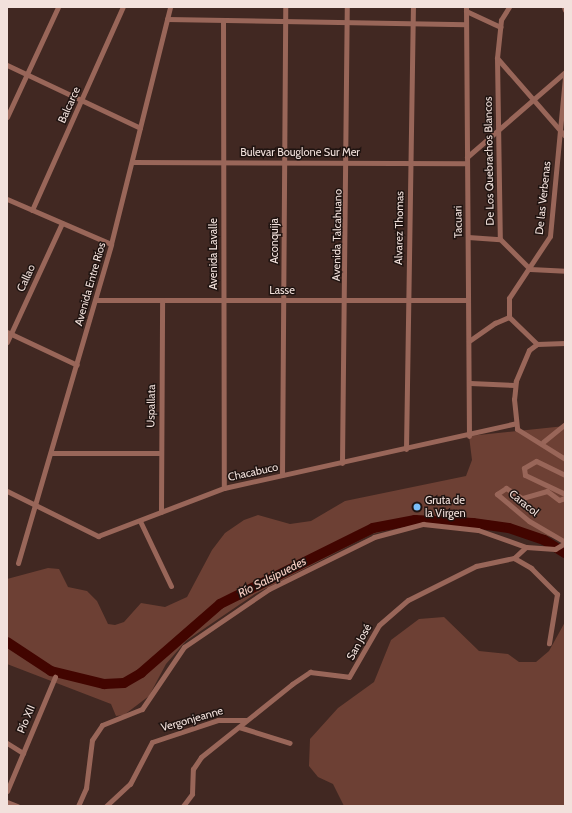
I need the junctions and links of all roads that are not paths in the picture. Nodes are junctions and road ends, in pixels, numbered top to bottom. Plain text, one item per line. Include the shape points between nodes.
1 (58, 7) edge
2 (123, 7) edge
3 (170, 7) edge
4 (285, 7) edge
5 (347, 7) edge
6 (413, 7) edge
7 (508, 7) edge
8 (564, 7) edge
9 (466, 9) edge
10 (565, 10) edge
11 (167, 19) junction
12 (223, 20) junction
13 (285, 20) junction
14 (347, 23) junction
15 (413, 23) junction
16 (466, 24) junction
17 (500, 27) junction
18 (497, 58) junction
19 (7, 65) edge
20 (565, 72) edge
21 (27, 74) junction
22 (565, 77) edge
23 (534, 99) junction
24 (82, 100) junction
25 (7, 117) edge
26 (140, 128) junction
27 (559, 129) junction
28 (500, 130) junction
29 (565, 136) edge
30 (467, 160) junction
31 (132, 162) junction
32 (224, 162) junction
33 (284, 162) junction
34 (348, 162) junction
35 (410, 162) junction
36 (7, 199) edge
37 (32, 210) junction
38 (62, 223) junction
39 (468, 237) junction
40 (500, 239) junction
41 (111, 244) junction
42 (530, 269) junction
43 (565, 271) edge
44 (96, 300) junction
45 (162, 300) junction
46 (222, 300) junction
47 (284, 300) junction
48 (346, 300) junction
49 (408, 300) junction
50 (468, 300) junction
51 (509, 317) junction
52 (9, 333) edge
53 (469, 341) junction
54 (7, 342) edge
55 (537, 344) junction
56 (564, 345) edge
57 (77, 365) junction
58 (470, 383) junction
59 (515, 385) junction
60 (516, 423) junction
61 (565, 424) edge
62 (469, 436) junction
63 (543, 442) junction
64 (406, 449) junction
65 (51, 453) junction
66 (160, 453) junction
67 (565, 459) edge
68 (342, 464) junction
69 (282, 475) junction
70 (565, 475) edge
71 (224, 488) junction
72 (7, 491) edge
73 (565, 494) edge
74 (565, 498) edge
75 (36, 503) junction
76 (161, 512) junction
77 (140, 520) junction
78 (565, 543) edge
79 (526, 547) junction
80 (514, 558) junction
81 (18, 563) dead end
82 (171, 586) dead end
83 (549, 643) dead end
84 (55, 677) dead end
85 (246, 720) junction
86 (239, 727) junction
87 (7, 743) edge
88 (290, 743) dead end
89 (22, 753) junction
90 (7, 791) edge
91 (7, 802) edge
92 (17, 806) edge
93 (78, 806) edge
94 (106, 806) edge
95 (183, 806) edge

1 - 21 street
2 - 24 street, Balcarce
3 - 11 street, Avenida Entre Ríos
4 - 13 street, Aconquija
5 - 14 street, Avenida Talcahuano
6 - 15 street, Alvarez Thomas
7 - 17 street, De Los Quebrachos Blancos
8 - 10 street
9 - 16 street, Tacuari
9 - 17 street
11 - 12 street
11 - 26 street, Avenida Entre Ríos
12 - 13 street
12 - 32 street, Avenida Lavalle
13 - 14 street
13 - 33 street, Aconquija
14 - 15 street
14 - 34 street, Avenida Talcahuano
15 - 16 street
15 - 35 street, Alvarez Thomas
16 - 30 street, Tacuari
17 - 18 street, De Los Quebrachos Blancos
18 - 23 street
18 - 28 street, De Los Quebrachos Blancos
19 - 21 street
20 - 23 street
21 - 24 street
21 - 25 street
22 - 27 street, De las Verbenas
23 - 27 street
23 - 28 street
24 - 26 street
24 - 37 street, Balcarce
26 - 31 street, Avenida Entre Ríos
27 - 29 street
27 - 42 street, De las Verbenas via 550,236
28 - 30 street
28 - 40 street, De Los Quebrachos Blancos
30 - 35 street, Bulevar Bouglone Sur Mer
30 - 39 street, Tacuari
31 - 32 street, Bulevar Bouglone Sur Mer
31 - 41 street, Avenida Entre Ríos
32 - 33 street, Bulevar Bouglone Sur Mer
32 - 46 street, Avenida Lavalle
33 - 34 street, Bulevar Bouglone Sur Mer
33 - 47 street, Aconquija
34 - 35 street, Bulevar Bouglone Sur Mer
34 - 48 street, Avenida Talcahuano
35 - 49 street, Alvarez Thomas
36 - 37 street
37 - 38 street
38 - 41 street
38 - 52 street, Callao
39 - 40 street
39 - 50 street, Tacuari
40 - 42 street, De Los Quebrachos Blancos
41 - 44 street, Avenida Entre Ríos
42 - 43 street
42 - 51 street, De las Verbenas via 509,298
44 - 45 street, Lasse
44 - 57 street, Avenida Entre Ríos
45 - 46 street, Lasse
45 - 66 street, Uspallata
46 - 47 street, Lasse
46 - 71 street, Avenida Lavalle
47 - 48 street, Lasse
47 - 69 street, Aconquija
48 - 49 street, Lasse
48 - 68 street, Avenida Talcahuano
49 - 50 street, Lasse
49 - 64 street, Alvarez Thomas
50 - 53 street, Tacuari
51 - 53 street via 495,322
51 - 55 street
52 - 54 street, Callao
52 - 57 street
53 - 58 street, Tacuari
55 - 56 street
55 - 59 street via 523,359
57 - 65 street, Avenida Entre Ríos
58 - 59 street
58 - 62 street, Tacuari
59 - 60 street
60 - 62 street, Chacabuco
60 - 63 street via 524,436
61 - 63 street
62 - 64 street, Chacabuco
63 - 67 street
64 - 68 street, Chacabuco
65 - 66 street
65 - 75 street, Avenida Entre Ríos
66 - 76 street, Uspallata
68 - 69 street, Chacabuco
69 - 71 street, Chacabuco
70 - 73 street, Caracol via 536,461 524,468 525,475 558,488
71 - 76 street, Chacabuco
72 - 75 street, Chacabuco
74 - 78 street, Caracol via 559,500 547,491 522,498 506,488 497,494 529,521
75 - 77 street, Chacabuco via 98,536
75 - 81 street, Avenida Entre Ríos
76 - 77 street, Chacabuco
77 - 82 street
78 - 79 street via 556,549
79 - 80 street
79 - 93 street via 478,530 423,524 374,537 269,589 184,647 142,709 102,725 92,740 86,788
80 - 83 street via 531,568 557,594
80 - 85 street, San José via 476,566 408,600 380,625 349,677 310,672
84 - 89 street, Pío XII
85 - 86 street, San José
85 - 94 street, Vergonjeanne via 218,720 152,742 130,784
86 - 88 street
86 - 95 street, San José via 196,763 192,794
87 - 89 street
89 - 90 street, Pío XII
91 - 92 street

